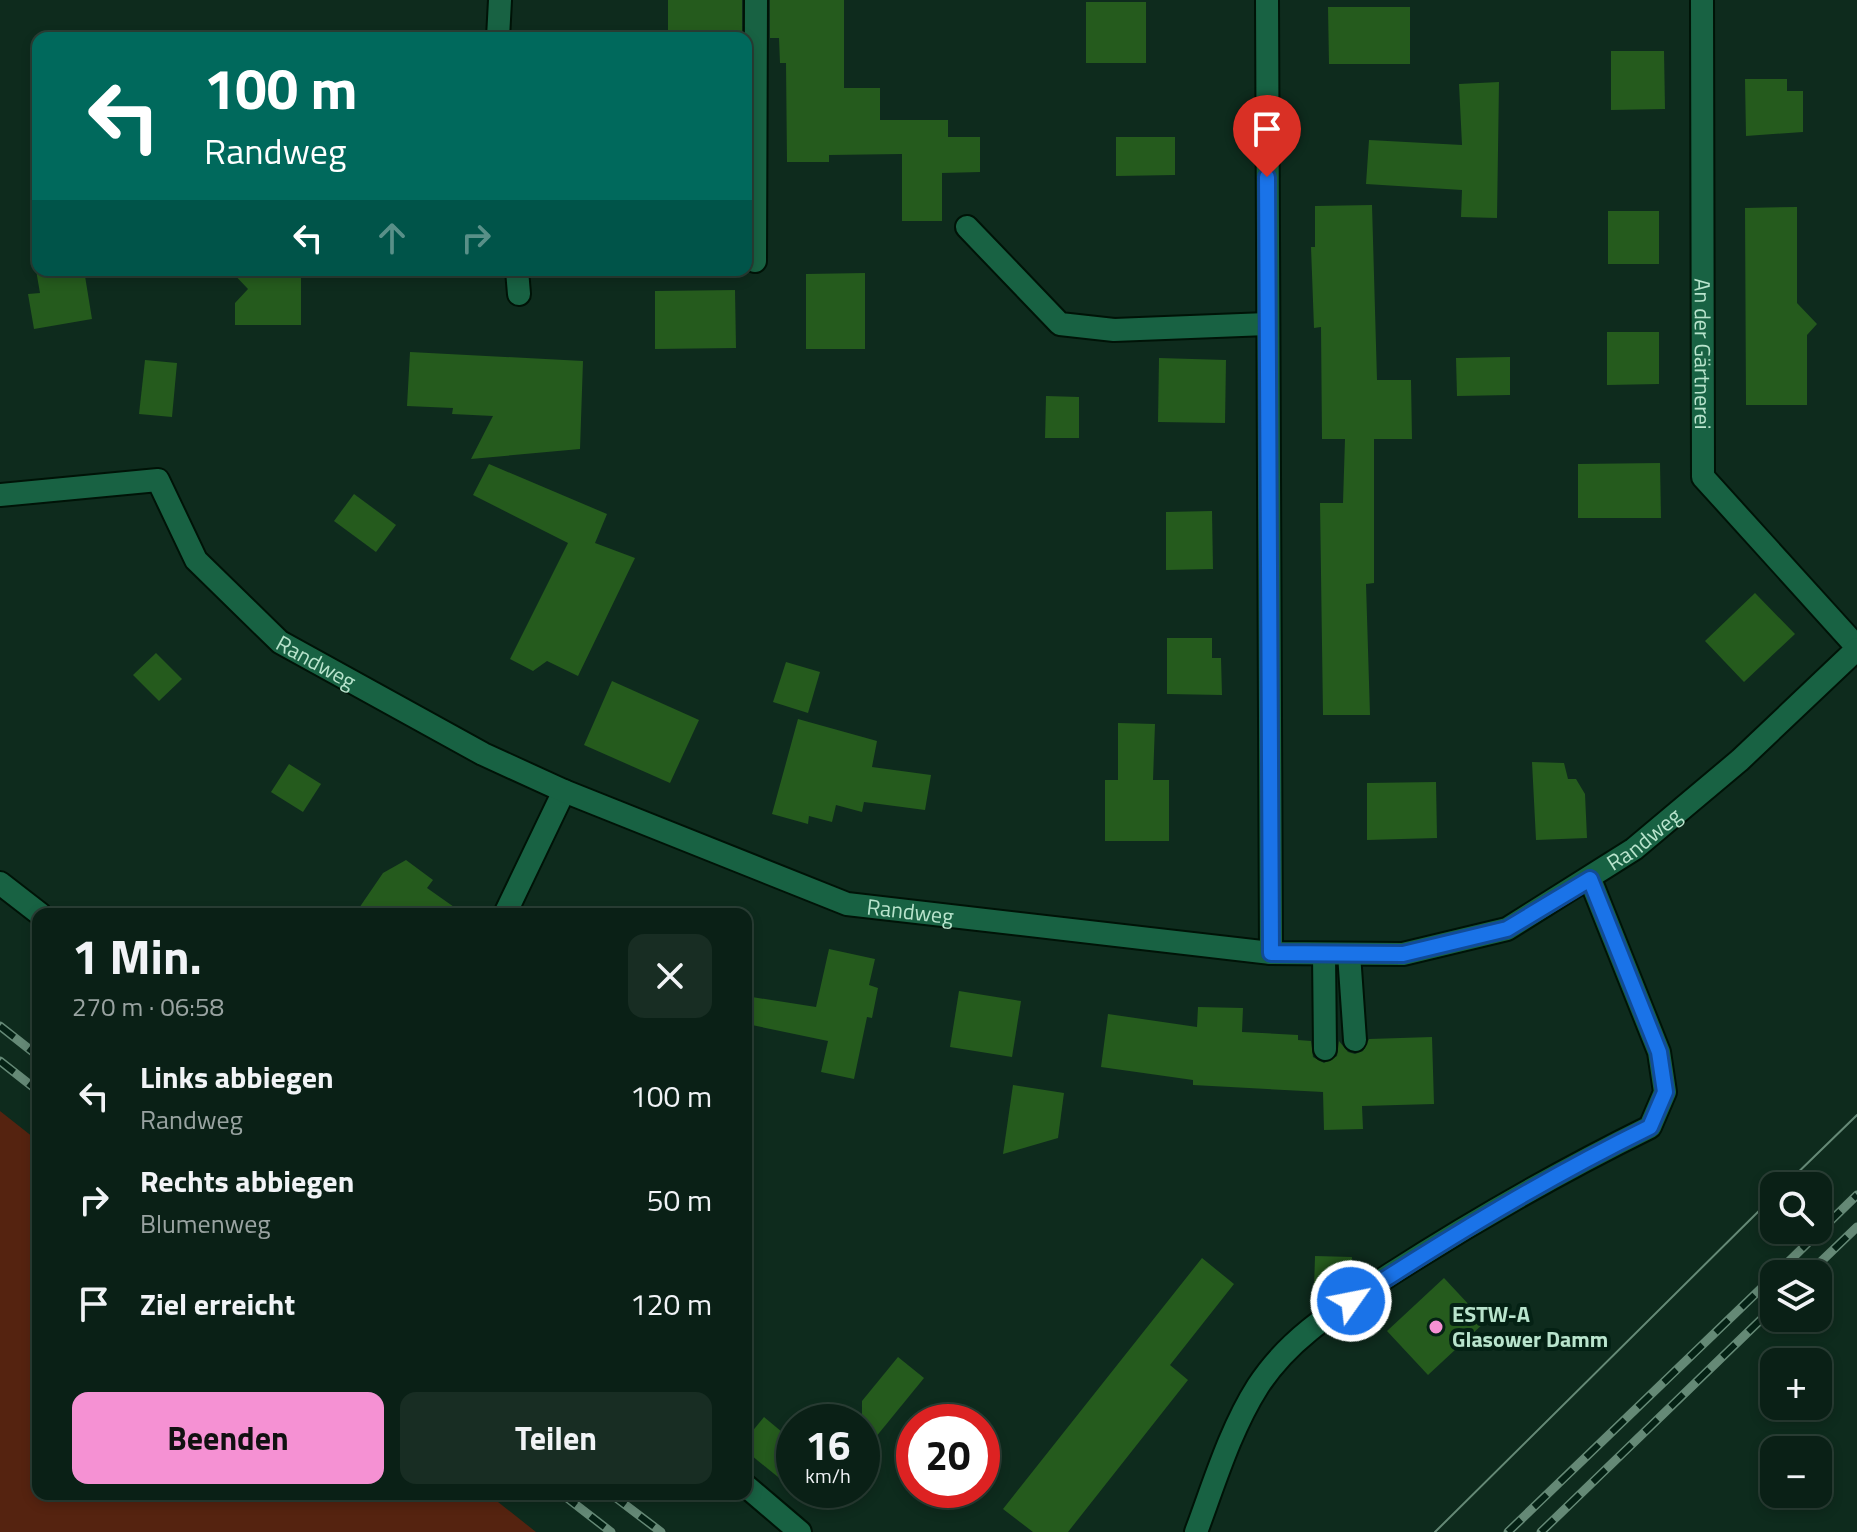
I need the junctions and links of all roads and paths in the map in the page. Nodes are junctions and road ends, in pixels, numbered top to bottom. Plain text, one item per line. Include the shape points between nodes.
1 (500, 0) edge
2 (756, 0) edge
3 (1267, 0) edge
4 (1702, 0) edge
5 (498, 32) edge
6 (967, 227) dead end
7 (755, 261) dead end
8 (518, 276) edge
9 (519, 294) dead end
10 (1267, 324) junction
11 (0, 495) edge
12 (1857, 648) edge
13 (564, 791) junction
14 (1590, 879) junction
15 (0, 883) edge
16 (32, 908) edge
17 (508, 908) edge
18 (1271, 953) junction
19 (1324, 954) junction
20 (1349, 954) junction
21 (1355, 1040) dead end
22 (1325, 1049) dead end
23 (752, 1491) edge
24 (800, 1532) edge
25 (1196, 1532) edge

1 - 5 street
2 - 7 street
3 - 10 street
4 - 12 street, An der Gärtnerei via 1703,477
6 - 10 street via 1060,324 1114,330
8 - 9 street
10 - 18 street
11 - 13 street, Randweg via 158,480 196,560 280,642 483,754
12 - 14 street, Randweg via 1740,760
13 - 17 street
13 - 18 street, Randweg via 847,904
14 - 20 street, Randweg via 1507,929 1403,954
14 - 25 street via 1659,1052 1665,1092 1650,1127 1449,1237 1302,1332 1257,1387
15 - 16 street
18 - 19 street, Randweg
19 - 20 street, Randweg
19 - 22 street
20 - 21 street
23 - 24 street

